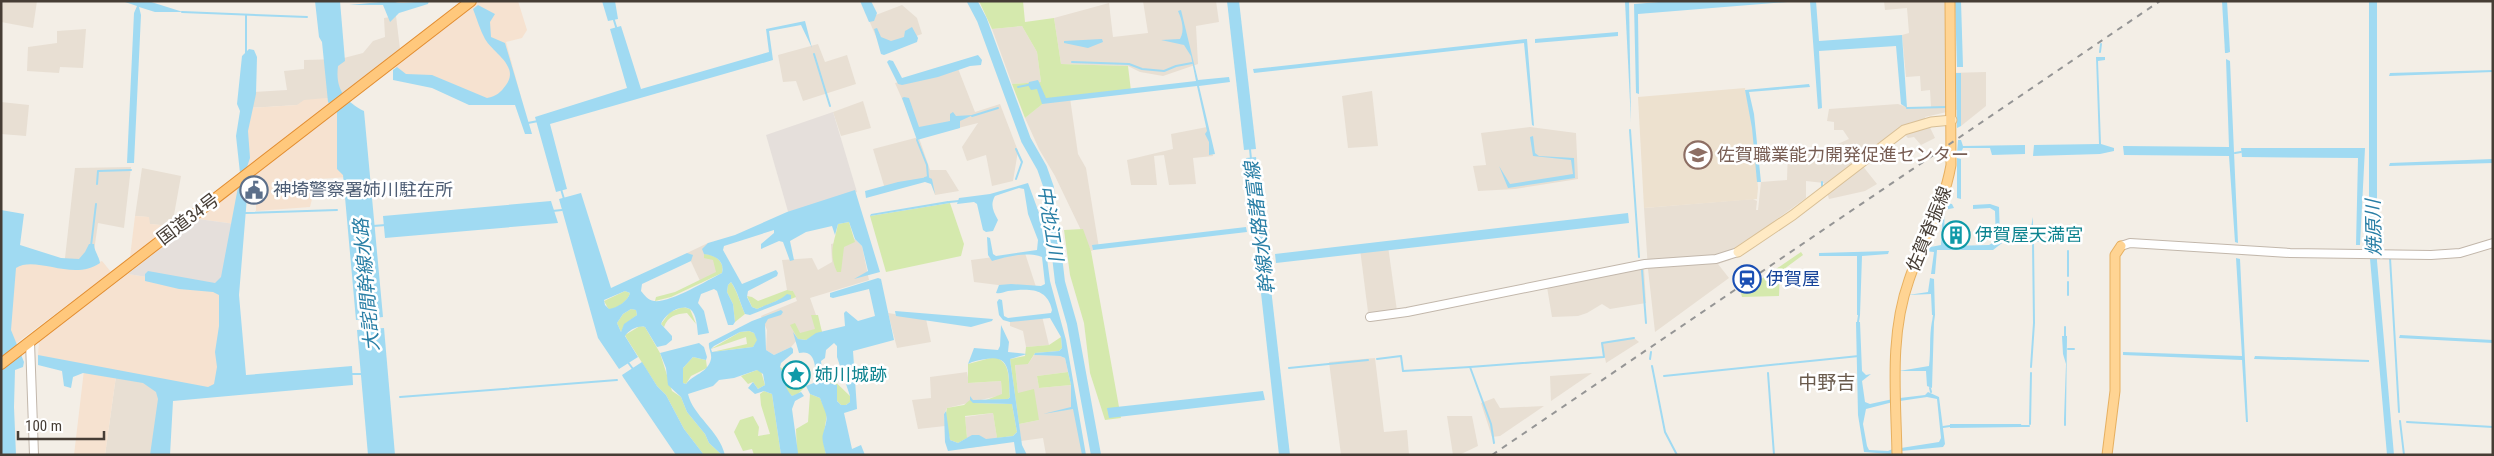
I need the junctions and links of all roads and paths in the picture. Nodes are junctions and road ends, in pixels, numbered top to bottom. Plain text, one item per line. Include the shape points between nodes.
1 (472, 1) edge
2 (1950, 1) edge
3 (1952, 120) junction
4 (2493, 243) edge
5 (2121, 246) joint
6 (1738, 252) joint
7 (1370, 317) dead end
8 (30, 342) junction
9 (1, 364) edge
10 (34, 455) edge
11 (1897, 455) edge
12 (2107, 455) edge

1 - 8 highway, 国道34号
2 - 3 main road, 佐賀脊振線
3 - 6 main road via 1925,123 1904,130
3 - 11 main road, 佐賀脊振線 via 1948,183 1908,280 1899,320 1895,370
4 - 5 street via 2448,255 2290,253 2130,243
5 - 12 main road via 2115,255 2115,391
6 - 7 street via 1716,259 1645,264
8 - 9 highway, 国道34号
8 - 10 street

